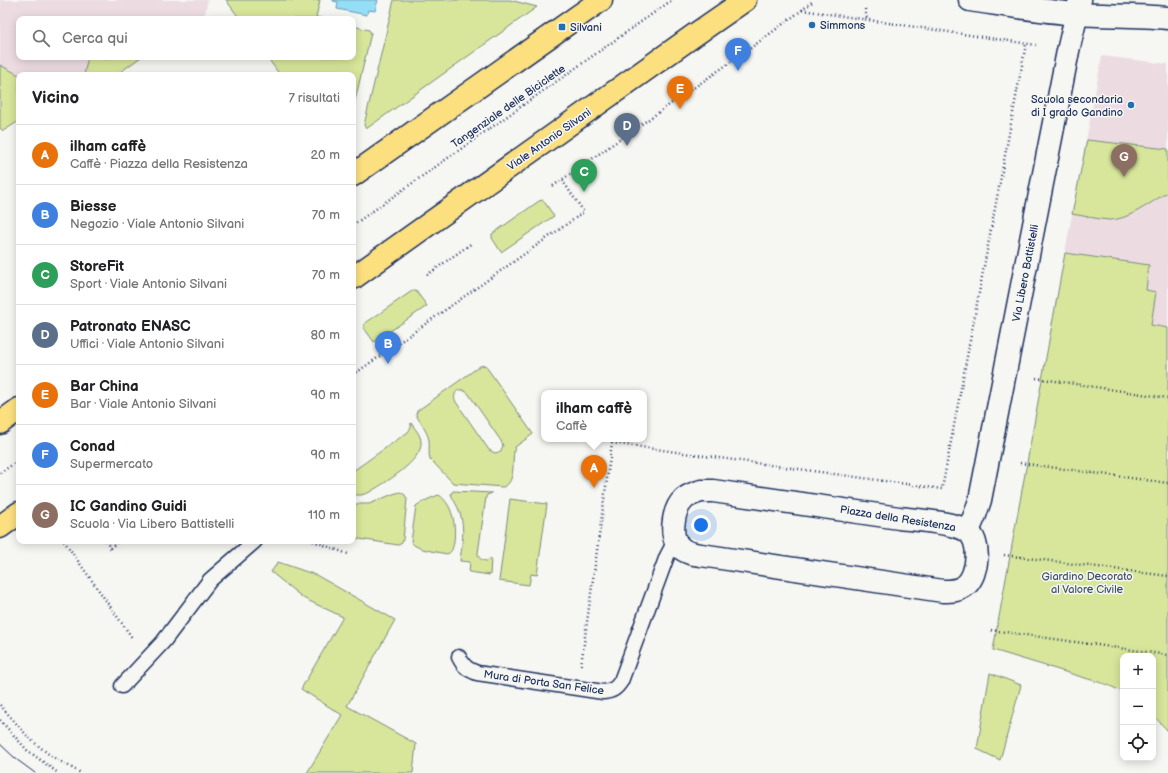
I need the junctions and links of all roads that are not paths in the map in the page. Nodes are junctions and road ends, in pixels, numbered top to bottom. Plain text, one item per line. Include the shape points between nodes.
1 (600, 0) edge
2 (745, 0) edge
3 (970, 0) edge
4 (1078, 7) edge
5 (1168, 18) edge
6 (356, 173) edge
7 (356, 276) edge
8 (16, 411) edge
9 (0, 423) edge
10 (16, 515) edge
11 (0, 527) edge
12 (968, 531) junction
13 (675, 541) junction
14 (252, 544) edge
15 (459, 657) dead end
16 (122, 686) dead end

1 - 6 main road
2 - 7 main road, Viale Antonio Silvani
3 - 4 street via 1039,10
4 - 5 street
4 - 12 street, Via Libero Battistelli via 980,500
8 - 9 main road
10 - 11 main road
12 - 13 street, Piazza della Resistenza via 944,524 701,491 683,499 678,508 674,519
12 - 13 street, Piazza della Resistenza via 976,546 975,568 966,585 955,591 689,553 680,548
13 - 15 lane, Mura di Porta San Felice via 667,556 621,681 612,691 603,692 477,673 464,666
14 - 16 lane via 210,580 163,642

